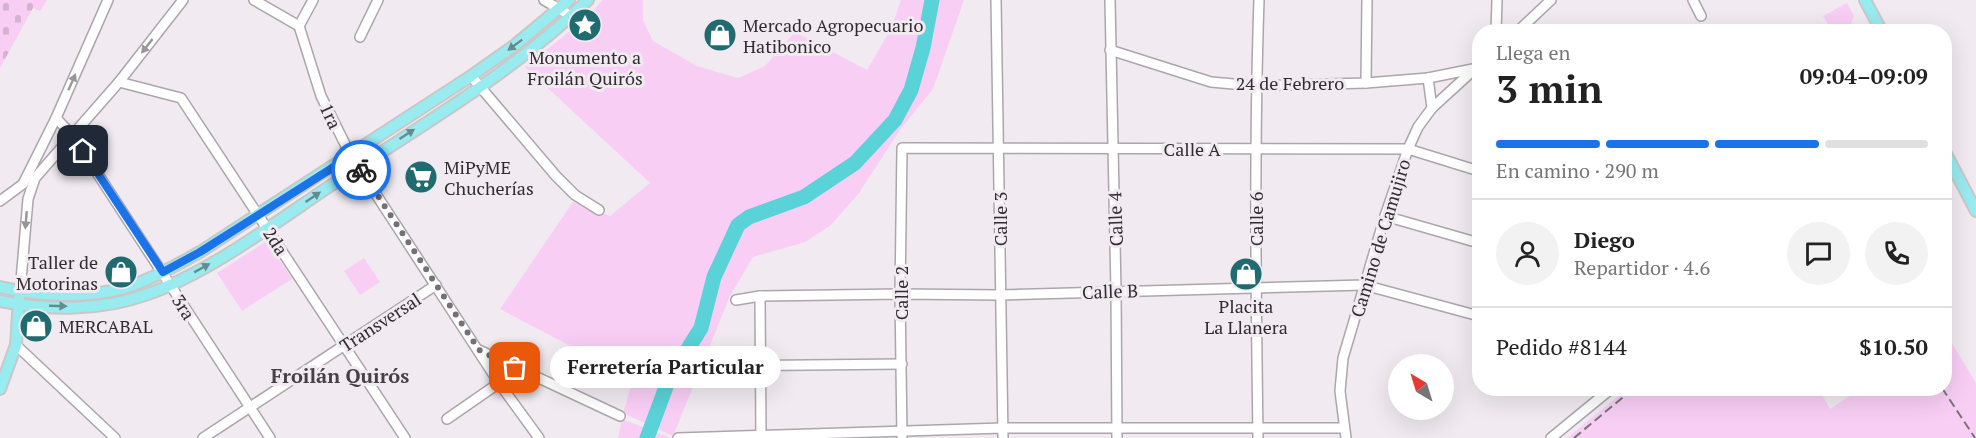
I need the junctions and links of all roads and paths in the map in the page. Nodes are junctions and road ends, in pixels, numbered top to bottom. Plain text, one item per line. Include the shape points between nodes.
1 (108, 0) edge
2 (183, 0) edge
3 (254, 0) edge
4 (313, 0) edge
5 (378, 0) edge
6 (544, 0) edge
7 (569, 0) edge
8 (588, 0) edge
9 (996, 0) edge
10 (1110, 0) edge
11 (1259, 0) edge
12 (1367, 0) edge
13 (1497, 0) edge
14 (1551, 0) edge
15 (1693, 0) edge
16 (1866, 0) edge
17 (560, 9) junction
18 (572, 16) junction
19 (1701, 16) dead end
20 (1497, 24) edge
21 (1525, 24) edge
22 (1878, 24) edge
23 (299, 26) junction
24 (360, 37) dead end
25 (1110, 50) junction
26 (1472, 68) edge
27 (1472, 71) edge
28 (471, 76) junction
29 (1428, 78) junction
30 (119, 82) junction
31 (1366, 83) junction
32 (1256, 86) junction
33 (480, 87) junction
34 (1432, 108) junction
35 (57, 118) junction
36 (73, 136) junction
37 (902, 148) joint
38 (999, 148) junction
39 (1113, 149) junction
40 (1256, 149) junction
41 (1408, 149) junction
42 (351, 156) junction
43 (1952, 165) edge
44 (358, 167) junction
45 (1472, 169) edge
46 (32, 175) junction
47 (16, 191) junction
48 (28, 199) junction
49 (0, 201) edge
50 (599, 210) dead end
51 (1976, 211) edge
52 (259, 215) junction
53 (1385, 216) junction
54 (267, 228) junction
55 (1472, 241) edge
56 (163, 272) junction
57 (436, 285) junction
58 (1364, 285) junction
59 (171, 286) junction
60 (0, 287) edge
61 (1256, 287) junction
62 (1116, 291) junction
63 (20, 292) junction
64 (900, 294) junction
65 (1000, 295) junction
66 (760, 296) junction
67 (736, 300) dead end
68 (0, 301) edge
69 (19, 305) junction
70 (1472, 314) edge
71 (16, 345) junction
72 (344, 346) junction
73 (479, 350) junction
74 (902, 364) junction
75 (706, 366) dead end
76 (761, 366) junction
77 (499, 383) junction
78 (0, 389) edge
79 (1602, 396) edge
80 (250, 408) junction
81 (620, 416) dead end
82 (447, 419) dead end
83 (1116, 426) junction
84 (1003, 428) junction
85 (1345, 433) edge
86 (902, 434) edge
87 (1258, 434) edge
88 (761, 436) edge
89 (115, 438) edge
90 (202, 438) edge
91 (270, 438) edge
92 (405, 438) edge
93 (539, 438) edge
94 (678, 438) edge
95 (1003, 438) edge
96 (1117, 438) edge
97 (1551, 438) edge

35 -> 1 street
2 -> 30 street
3 - 23 street
4 - 23 street
5 - 24 street
6 - 17 street
7 - 17 main road
8 - 18 main road
9 - 38 street, Calle 3
10 - 25 street, Calle 4
11 - 32 street, Calle 6
12 - 31 street
13 - 20 street
14 - 21 street
15 - 19 street
16 - 22 main road
17 - 18 street
17 -> 28 main road
18 - 33 main road
23 - 42 street, 1ra via 321,96
25 - 32 street, 24 de Febrero via 1211,82
25 - 39 street, Calle 4
26 - 29 street, 24 de Febrero
27 - 34 street, Camino de Camujiro
28 - 33 street
28 - 42 main road
29 - 31 street, 24 de Febrero
29 - 34 street
30 - 36 street
30 - 52 street, 2da via 181,98
31 - 32 street, 24 de Febrero
32 - 40 street, Calle 6
44 -> 33 main road
33 - 50 street via 556,176 575,195
34 - 41 street, Camino de Camujiro
35 - 36 street, 3ra
35 - 46 street
36 - 46 street
36 - 56 street, 3ra
37 - 38 street, Calle A
37 - 64 street, Calle 2
38 - 39 street, Calle A
38 - 65 street, Calle 3
39 - 40 street, Calle A
39 - 62 street, Calle 4
40 - 41 street, Calle A
40 - 61 street, Calle 6
41 - 45 street, Calle A
41 - 53 street, Camino de Camujiro
42 - 44 street, 1ra
42 - 52 main road
43 - 51 main road
54 -> 44 main road
44 - 57 street, 1ra
46 - 47 street
46 - 48 street
47 - 48 street
47 - 49 street
48 -> 63 street
52 - 54 street, 2da
52 - 56 main road
53 - 55 street
53 - 58 street, Camino de Camujiro
59 -> 54 main road
54 - 72 street, 2da
56 - 59 street, 3ra
56 - 63 main road via 123,288 82,295
57 - 72 street, Transversal
57 - 73 street, 1ra
58 - 61 street, Calle B
58 - 70 street, Calle B
58 - 85 street, Camino de Camujiro via 1343,358 1340,391
69 -> 59 main road via 86,307 127,301
59 - 80 street, 3ra
60 - 63 main road
61 - 62 street, Calle B
61 - 87 street, Calle 6
62 - 65 street, Calle B
62 - 83 street, Calle 4
63 - 69 main road
64 - 65 street, Calle B
64 - 66 street, Calle B
64 - 74 street, Calle 2
65 - 84 street, Calle 3
66 - 67 street, Calle B
66 - 76 street
68 - 69 main road
69 - 71 main road
71 - 78 main road
71 - 89 street
72 - 80 street, Transversal
72 - 92 street, 2da
73 - 77 street, 1ra
73 - 81 street
74 - 76 street
74 - 86 street, Calle 2
75 - 76 street
76 - 88 street
77 - 82 street
77 - 93 street, 1ra
79 - 97 street
80 - 90 street, Transversal
80 - 91 street, 3ra
83 - 84 street
83 - 87 street
83 - 96 street, Calle 4
84 - 86 street
84 - 95 street, Calle 3
85 - 87 street
86 - 88 street
88 - 94 street

